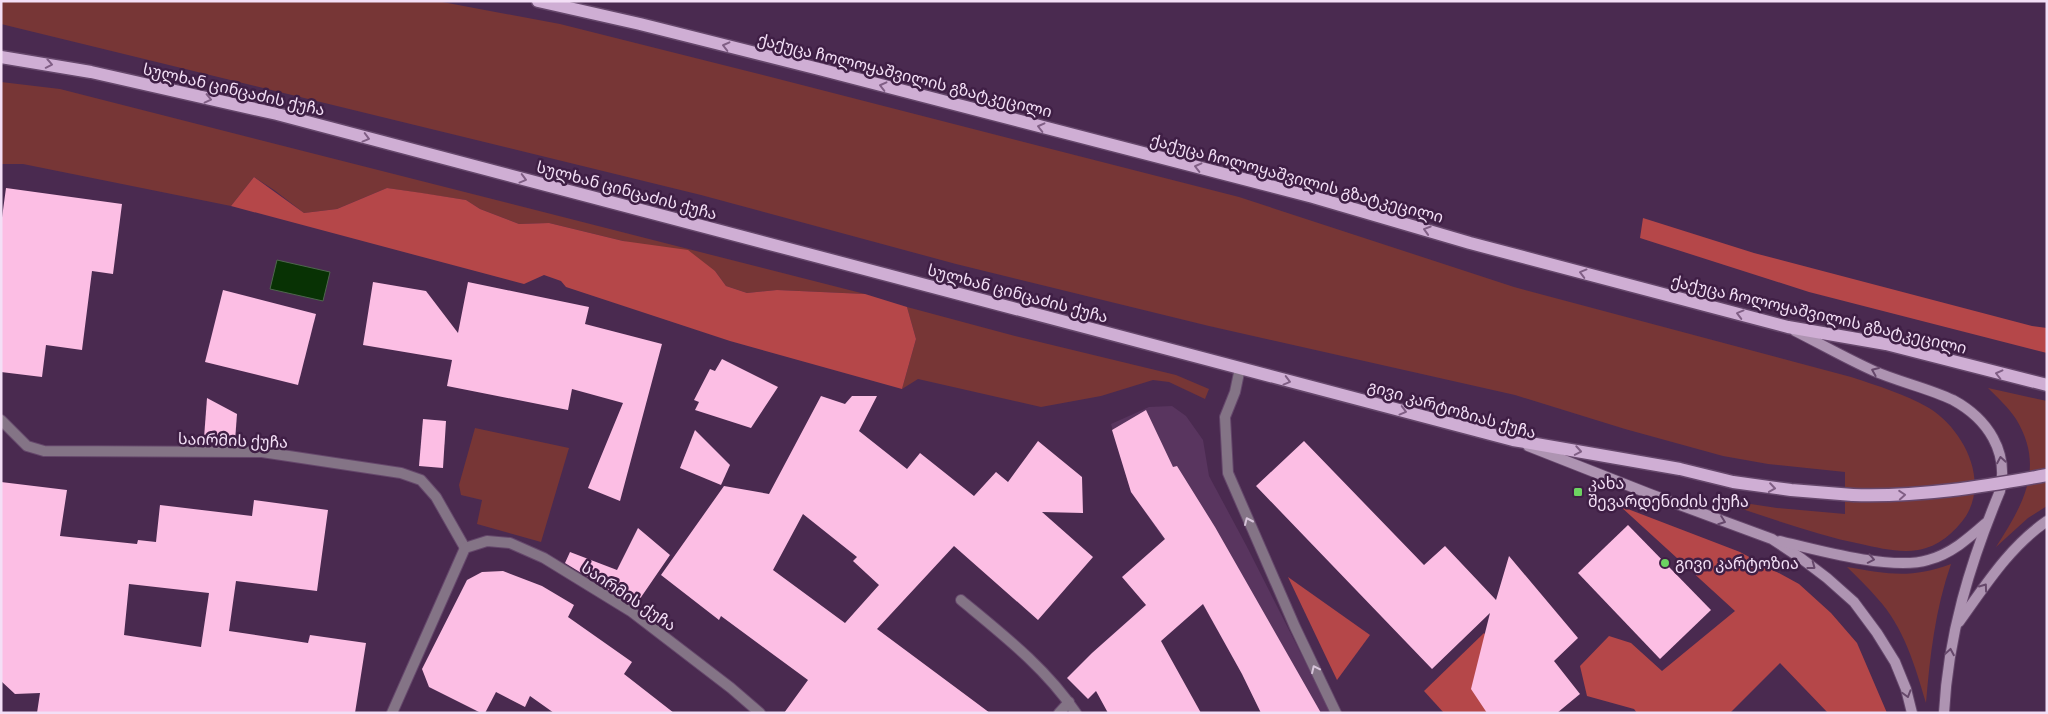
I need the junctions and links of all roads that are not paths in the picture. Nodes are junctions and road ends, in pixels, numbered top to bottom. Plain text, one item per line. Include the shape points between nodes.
1 (538, 1) edge
2 (1, 56) edge
3 (1788, 327) junction
4 (1240, 368) junction
5 (2047, 385) edge
6 (1, 420) edge
7 (1513, 440) junction
8 (2047, 475) edge
9 (2047, 521) edge
10 (1987, 523) junction
11 (1772, 539) junction
12 (465, 548) junction
13 (961, 600) dead end
14 (1955, 626) junction
15 (1069, 702) junction
16 (392, 713) edge
17 (760, 713) edge
18 (1059, 713) edge
19 (1076, 713) edge
20 (1336, 713) edge
21 (1912, 713) edge
22 (1944, 713) edge

3 -> 1 main road, ქაქუცა ჩოლოყაშვილის გზატკეცილი via 1470,243 1313,197 763,55
2 -> 4 main road, სულხან ცინცაძის ქუჩა via 91,72 277,114
5 -> 3 main road, ქაქუცა ჩოლოყაშვილის გზატკეცილი via 1886,344
10 -> 3 main road via 2003,478 2001,456 1992,434 1974,414 1952,400 1874,371
4 -> 7 main road, გივი კარტოზიას ქუჩა
20 -> 4 street via 1228,473 1225,418
6 - 12 street, საირმის ქუჩა via 27,446 44,451 262,452 401,473 421,480 436,497
7 -> 8 main road, bridge via 1680,469 1733,482 1853,496 1955,490
7 -> 11 main road, გივი კარტოზიას ქუჩა
14 -> 9 main road via 2006,558
11 -> 10 main road via 1908,564 1946,552
10 - 14 main road
11 -> 21 main road, გივი კარტოზიას ქუჩა via 1815,568 1854,602 1895,662
12 - 16 street
12 - 17 street, საირმის ქუჩა via 487,541 510,543 544,558 632,612
13 - 15 street via 1026,655
22 -> 14 main road
15 - 18 street
15 - 19 street

